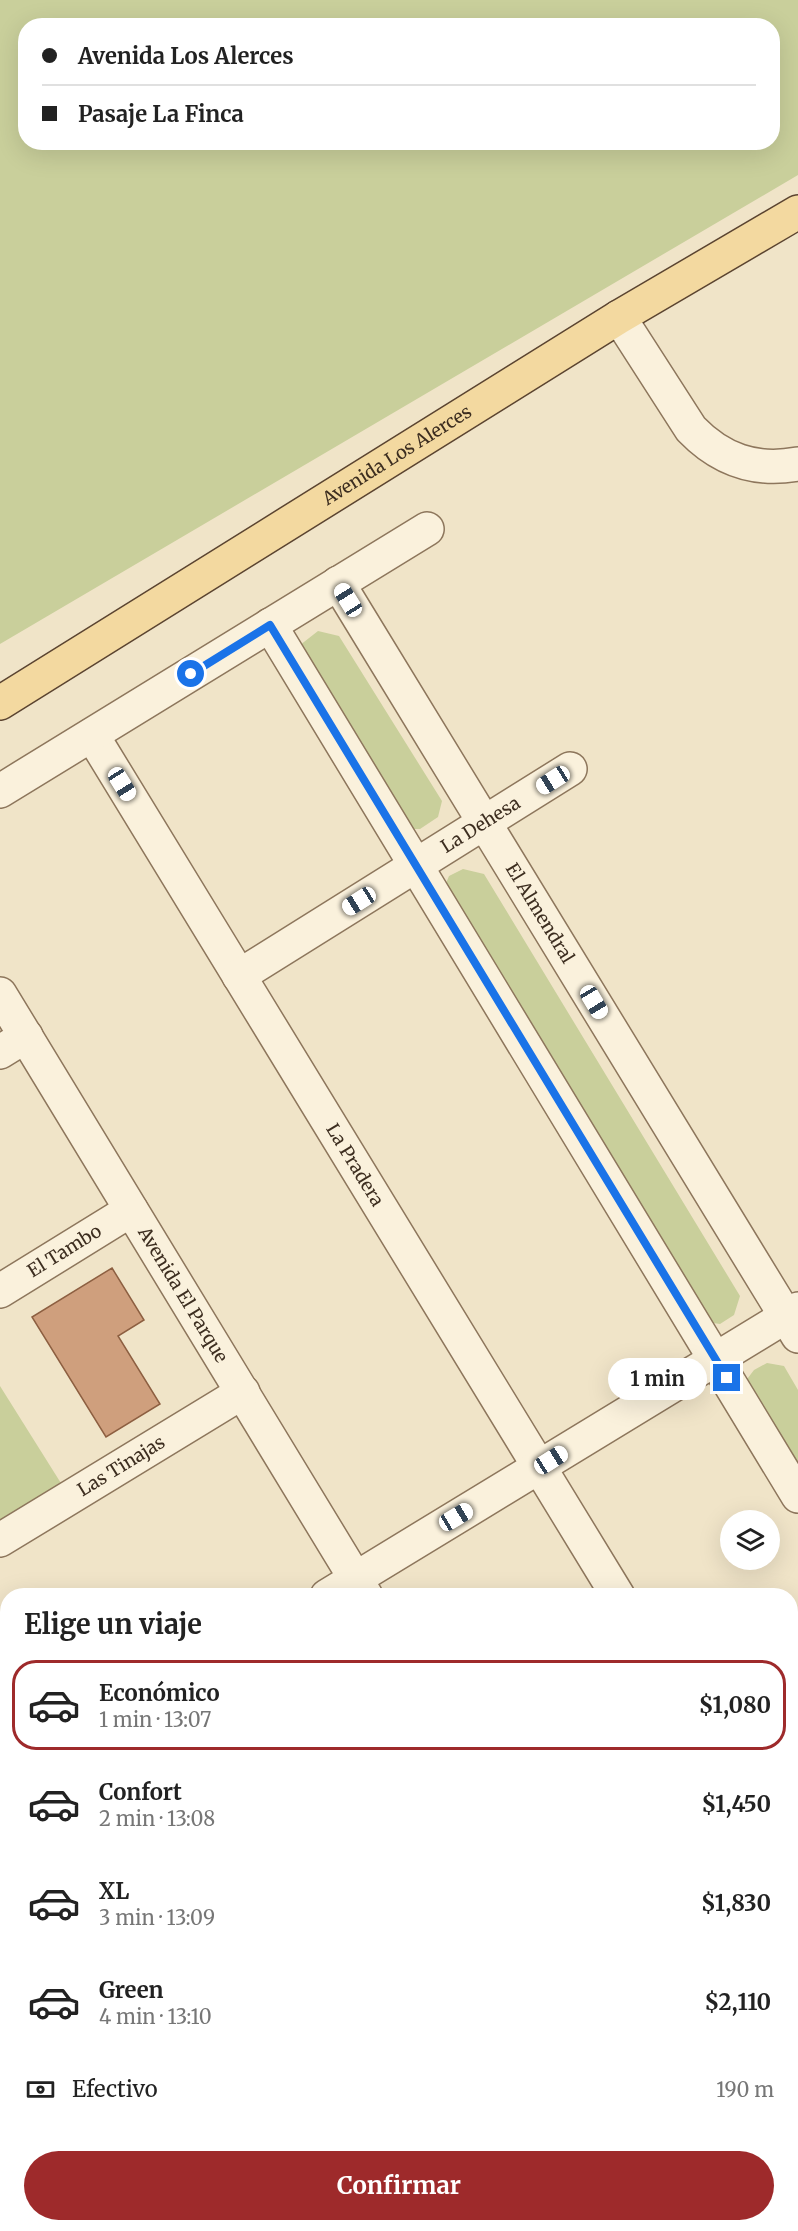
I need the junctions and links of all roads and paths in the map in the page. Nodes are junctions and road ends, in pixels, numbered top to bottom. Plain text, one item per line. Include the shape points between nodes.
1 (798, 212) edge
2 (619, 317) junction
3 (798, 464) edge
4 (427, 529) dead end
5 (338, 583) junction
6 (270, 625) junction
7 (0, 703) edge
8 (92, 735) junction
9 (570, 769) dead end
10 (0, 791) edge
11 (484, 823) junction
12 (416, 866) junction
13 (239, 976) junction
14 (0, 994) edge
15 (13, 1044) edge
16 (131, 1210) junction
17 (0, 1291) edge
18 (794, 1320) edge
19 (715, 1359) junction
20 (243, 1392) junction
21 (540, 1467) junction
22 (798, 1496) edge
23 (0, 1540) edge
24 (361, 1587) edge
25 (613, 1588) edge

1 - 2 main road, Avenida Los Alerces
2 - 3 street via 691,429 704,442 738,461 777,467
2 - 7 main road, Avenida Los Alerces
4 - 5 street
5 - 6 street
5 - 11 street, El Almendral
6 - 8 street
6 - 12 street
8 - 10 street
8 - 13 street, La Pradera
9 - 11 street, La Dehesa
11 - 12 street, La Dehesa
11 - 18 street, El Almendral
12 - 13 street, La Dehesa
12 - 19 street
13 - 21 street, La Pradera
14 - 15 street, Avenida El Parque
15 - 16 street, Avenida El Parque
16 - 17 street, El Tambo
16 - 20 street, Avenida El Parque
18 - 19 street
19 - 21 street
19 - 22 street
20 - 23 street, Las Tinajas
20 - 24 street, Avenida El Parque
21 - 24 street
21 - 25 street, La Pradera

